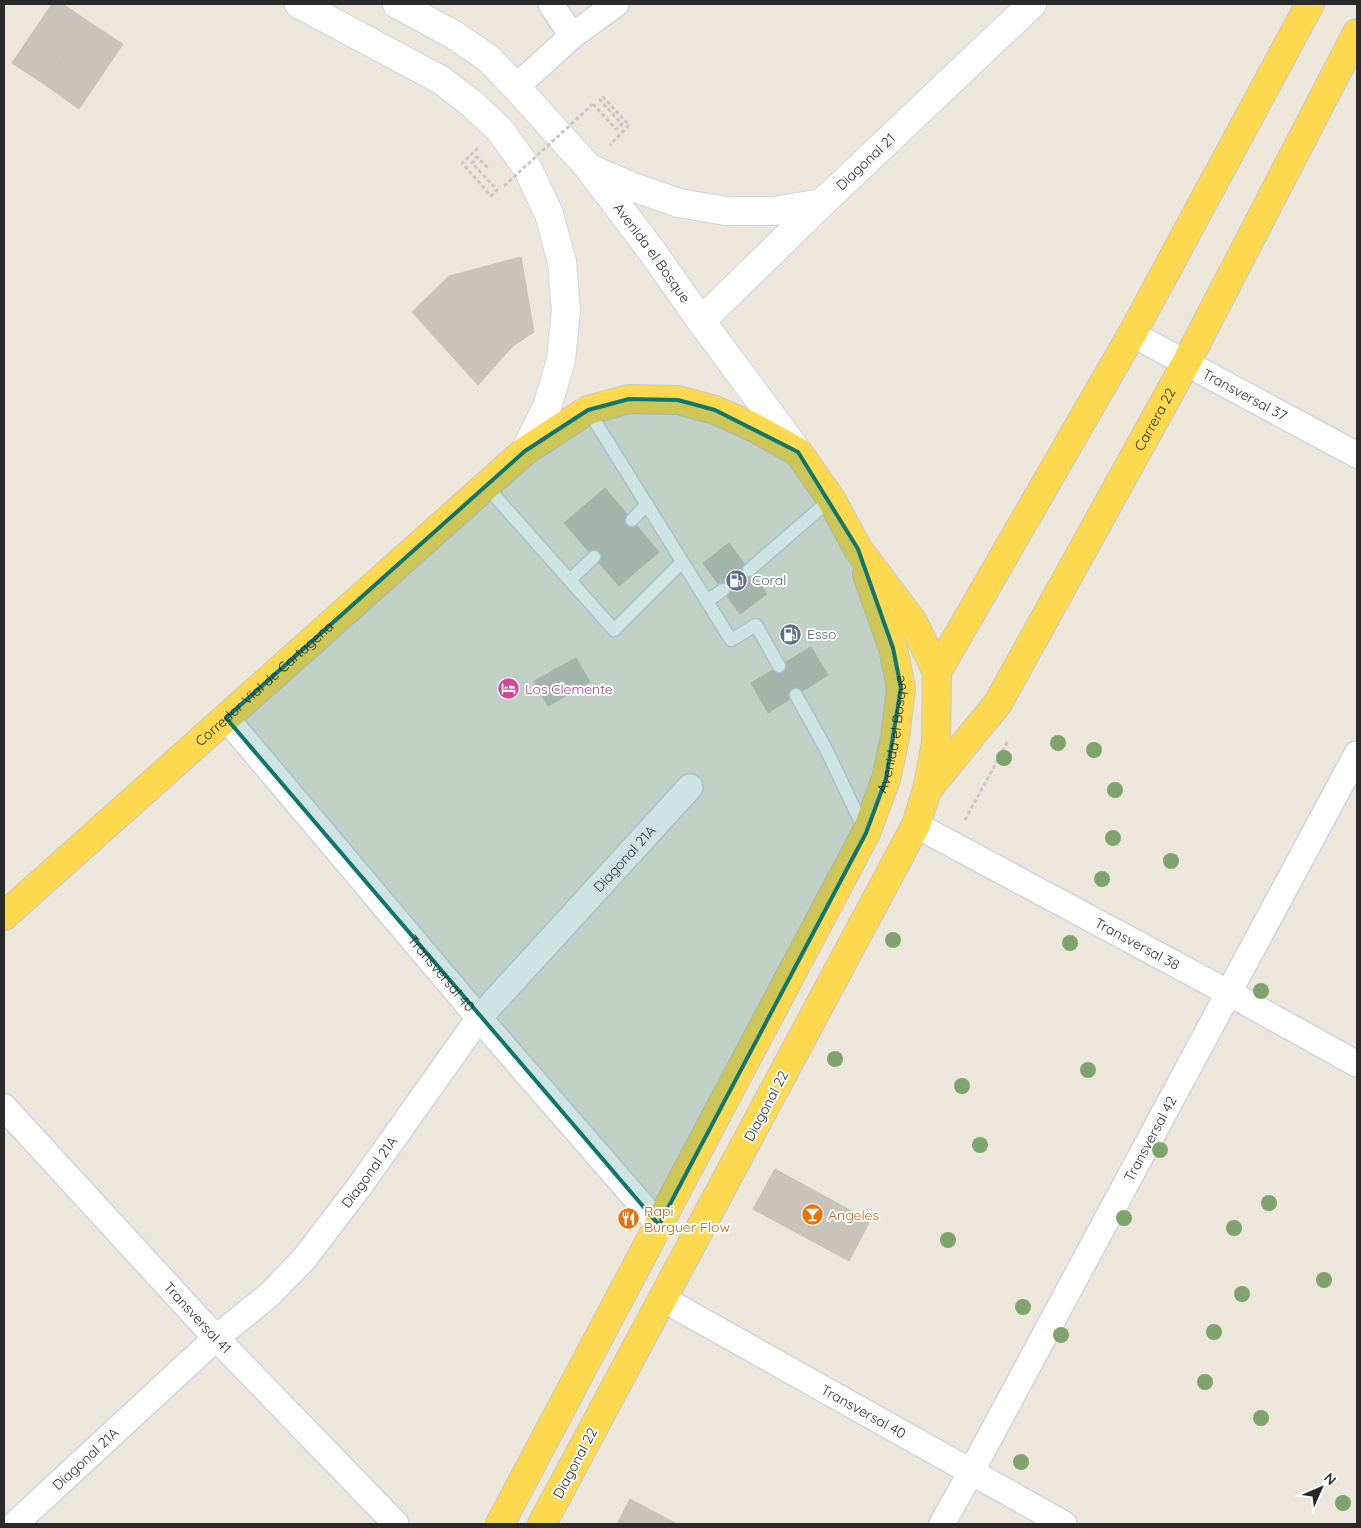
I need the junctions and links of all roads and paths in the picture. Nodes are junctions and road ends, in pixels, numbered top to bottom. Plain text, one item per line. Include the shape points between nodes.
1 (299, 4) edge
2 (397, 4) edge
3 (551, 4) edge
4 (616, 4) edge
5 (1032, 4) edge
6 (1310, 4) edge
7 (1357, 33) edge
8 (572, 36) junction
9 (516, 87) junction
10 (499, 129) junction
11 (589, 168) junction
12 (491, 172) dead end
13 (498, 179) dead end
14 (822, 204) junction
15 (701, 321) junction
16 (1132, 334) junction
17 (1186, 363) junction
18 (588, 410) junction
19 (525, 451) junction
20 (798, 452) junction
21 (1357, 455) edge
22 (485, 486) junction
23 (831, 499) junction
24 (646, 504) junction
25 (632, 520) dead end
26 (858, 549) junction
27 (594, 557) dead end
28 (682, 562) junction
29 (749, 570) dead end
30 (570, 580) junction
31 (723, 590) dead end
32 (707, 601) junction
33 (779, 666) dead end
34 (936, 672) junction
35 (796, 695) dead end
36 (226, 718) junction
37 (1357, 754) edge
38 (690, 787) dead end
39 (927, 790) junction
40 (916, 825) junction
41 (866, 833) junction
42 (4, 916) edge
43 (1229, 993) junction
44 (478, 1018) junction
45 (1357, 1064) edge
46 (731, 1090) junction
47 (4, 1106) edge
48 (766, 1106) junction
49 (659, 1225) junction
50 (663, 1299) junction
51 (216, 1338) junction
52 (972, 1472) junction
53 (4, 1521) edge
54 (8, 1524) edge
55 (15, 1524) edge
56 (396, 1524) edge
57 (500, 1524) edge
58 (542, 1524) edge
59 (942, 1524) edge
60 (1064, 1524) edge

1 - 10 main road via 441,80
2 - 9 main road, Avenida el Bosque via 488,58
3 - 8 street
4 - 8 street
5 - 14 main road, Diagonal 21
6 - 16 main road
7 - 17 main road, Carrera 22
8 - 9 street
9 - 11 main road, Avenida el Bosque
10 - 12 path via 462,163 491,196 496,190 472,163 477,157
10 - 19 main road via 528,169 549,214 562,262 566,311 560,360 547,407
11 - 13 path, bridge via 629,125 603,97 600,100 622,124 616,129 593,104 504,186
11 - 14 main road via 679,203 726,210 774,211
11 - 15 main road, Avenida el Bosque
14 - 15 main road, Diagonal 21
15 - 20 main road, Avenida el Bosque
16 - 17 street, Transversal 37
16 - 34 main road
17 - 21 street, Transversal 37
17 - 39 main road, Carrera 22 via 998,703
18 - 19 main road, Corredor Vial de Cartagena
18 - 20 main road, Corredor Vial de Cartagena via 628,399 678,400 715,410
18 - 24 lane
19 - 22 main road, Corredor Vial de Cartagena
20 - 23 main road, Avenida el Bosque
22 - 30 lane
22 - 36 main road, Corredor Vial de Cartagena
23 - 26 main road, Avenida el Bosque
23 - 29 lane
24 - 25 lane
24 - 28 lane
26 - 34 main road, Avenida el Bosque via 914,622
26 - 41 main road, Avenida el Bosque via 893,648 901,688 895,738 884,787
27 - 30 lane
28 - 30 lane via 614,630
28 - 32 lane
31 - 32 lane
32 - 33 lane via 731,640 756,625
34 - 39 main road, Diagonal 22 via 936,743
35 - 41 lane
36 - 42 main road, Corredor Vial de Cartagena
36 - 44 street, Transversal 40
37 - 43 street, Transversal 42
38 - 44 street, Diagonal 21A
39 - 40 main road, Diagonal 22
40 - 43 street, Transversal 38
40 - 48 main road, Diagonal 22
41 - 46 main road
43 - 45 street, Transversal 38
43 - 52 street, Transversal 42
44 - 49 street, Transversal 40
44 - 51 street, Diagonal 21A via 304,1259 269,1295
46 - 48 main road
46 - 49 main road
47 - 51 street, Transversal 41
48 - 50 main road, Diagonal 22
49 - 57 main road
50 - 52 street, Transversal 40
50 - 58 main road, Diagonal 22
51 - 55 street, Diagonal 21A
51 - 56 street, Transversal 41
52 - 59 street, Transversal 42
52 - 60 street, Transversal 40
53 - 54 street

